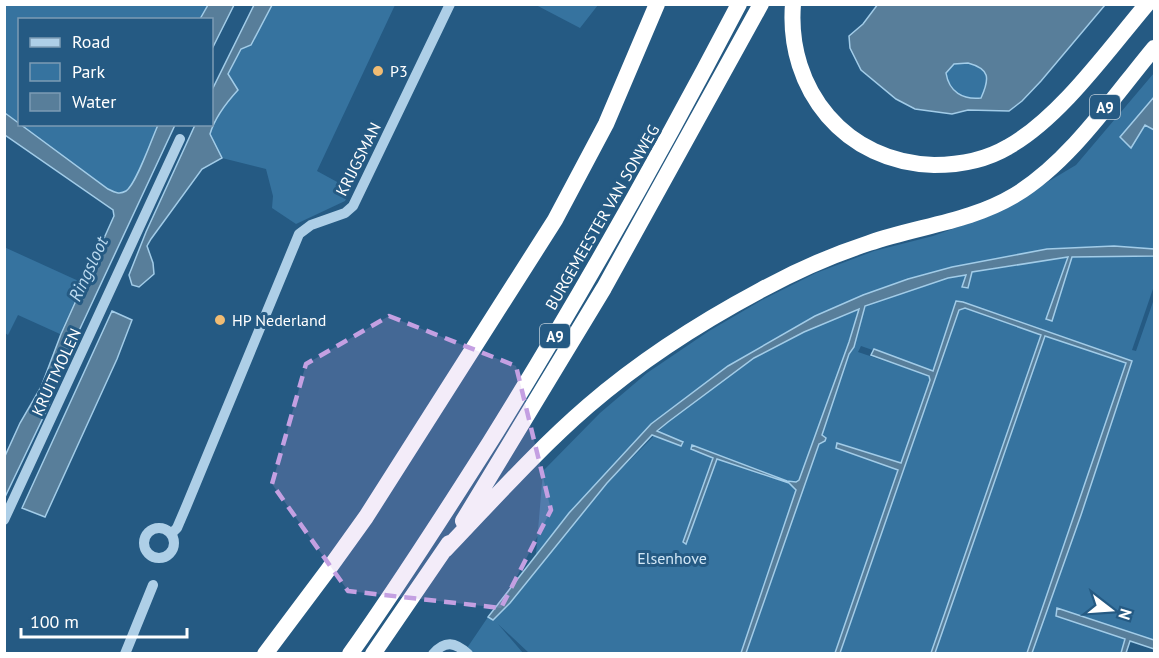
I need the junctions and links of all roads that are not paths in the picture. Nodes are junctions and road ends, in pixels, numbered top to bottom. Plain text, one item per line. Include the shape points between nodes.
1 (450, 4) edge
2 (657, 4) edge
3 (739, 4) edge
4 (761, 4) edge
5 (793, 4) edge
6 (1147, 4) edge
7 (1155, 48) edge
8 (180, 139) dead end
9 (4, 520) edge
10 (171, 534) dead end
11 (445, 550) junction
12 (153, 585) dead end
13 (125, 654) edge
14 (265, 654) edge
15 (350, 654) edge
16 (373, 654) edge
17 (433, 654) edge
18 (468, 654) edge

1 - 10 street, KRIJGSMAN via 352,206 299,234 186,507
2 - 14 highway via 606,124 555,220 366,517
3 - 15 highway, BURGEMEESTER VAN SONWEG / A9 via 678,120 543,356 430,537
4 - 11 highway, A9 via 604,288
5 - 6 highway, A9 via 793,41 799,66 818,104 836,125 868,149 890,158 953,165 988,157 1031,133
7 - 11 highway, A9 via 1072,147 1036,181 969,216 870,242 805,268 682,337 588,405
8 - 9 street, KRUITMOLEN
11 - 16 highway, A9
12 - 13 street
17 - 18 street via 449,643

